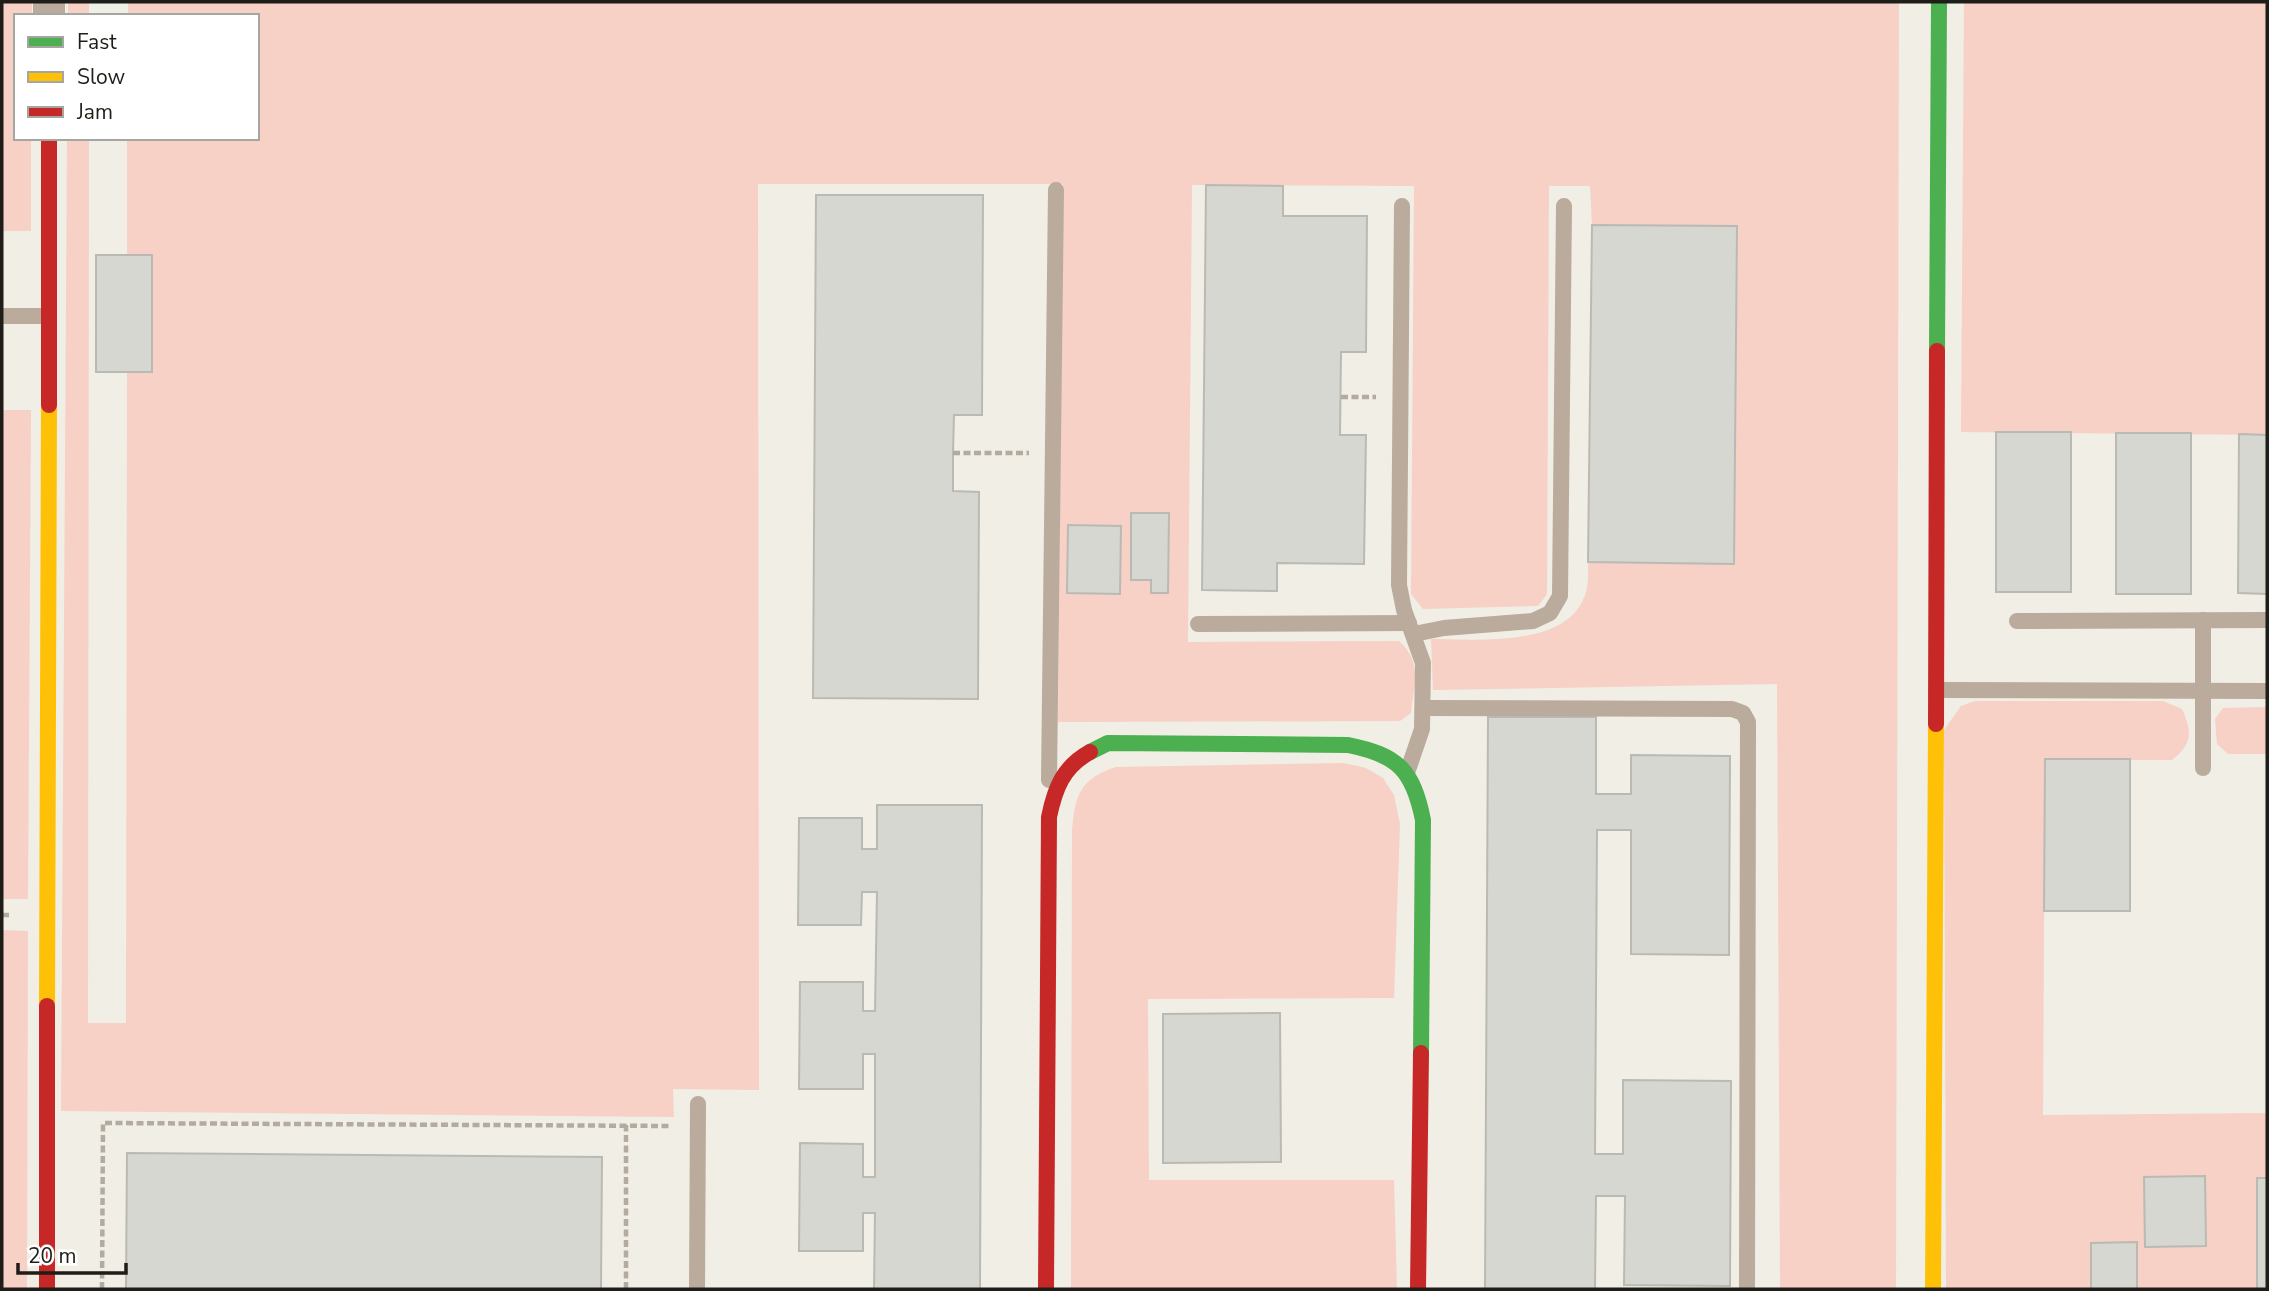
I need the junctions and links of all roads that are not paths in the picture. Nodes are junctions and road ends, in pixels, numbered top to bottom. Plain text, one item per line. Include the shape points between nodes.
1 (1939, 2) edge
2 (49, 140) edge
3 (1056, 190) dead end
4 (1402, 205) dead end
5 (1563, 206) dead end
6 (2, 316) edge
7 (48, 316) junction
8 (2203, 620) junction
9 (2267, 620) edge
10 (2017, 621) dead end
11 (1198, 624) dead end
12 (1411, 628) junction
13 (1936, 690) junction
14 (2203, 691) junction
15 (2267, 691) edge
16 (1423, 708) junction
17 (2203, 768) dead end
18 (1406, 772) junction
19 (1049, 817) junction
20 (698, 1104) dead end
21 (47, 1289) edge
22 (696, 1289) edge
23 (1046, 1289) edge
24 (1418, 1289) edge
25 (1747, 1289) edge
26 (1933, 1289) edge

1 - 13 street
2 - 7 street
3 - 19 lane
4 - 12 lane via 1399,585
5 - 12 lane via 1560,596 1550,614 1533,621
6 - 7 lane
7 - 21 street
8 - 9 lane
8 - 10 lane
8 - 14 lane
11 - 12 lane
12 - 16 lane via 1423,663
13 - 14 lane
13 - 26 street
14 - 15 lane
14 - 17 lane
16 - 18 lane via 1422,729
16 - 25 lane via 1732,709 1743,713 1748,722
18 - 19 street via 1393,758 1348,745 1108,743 1068,767 1055,787
18 - 24 street via 1418,791 1423,820
19 - 23 street
20 - 22 lane

